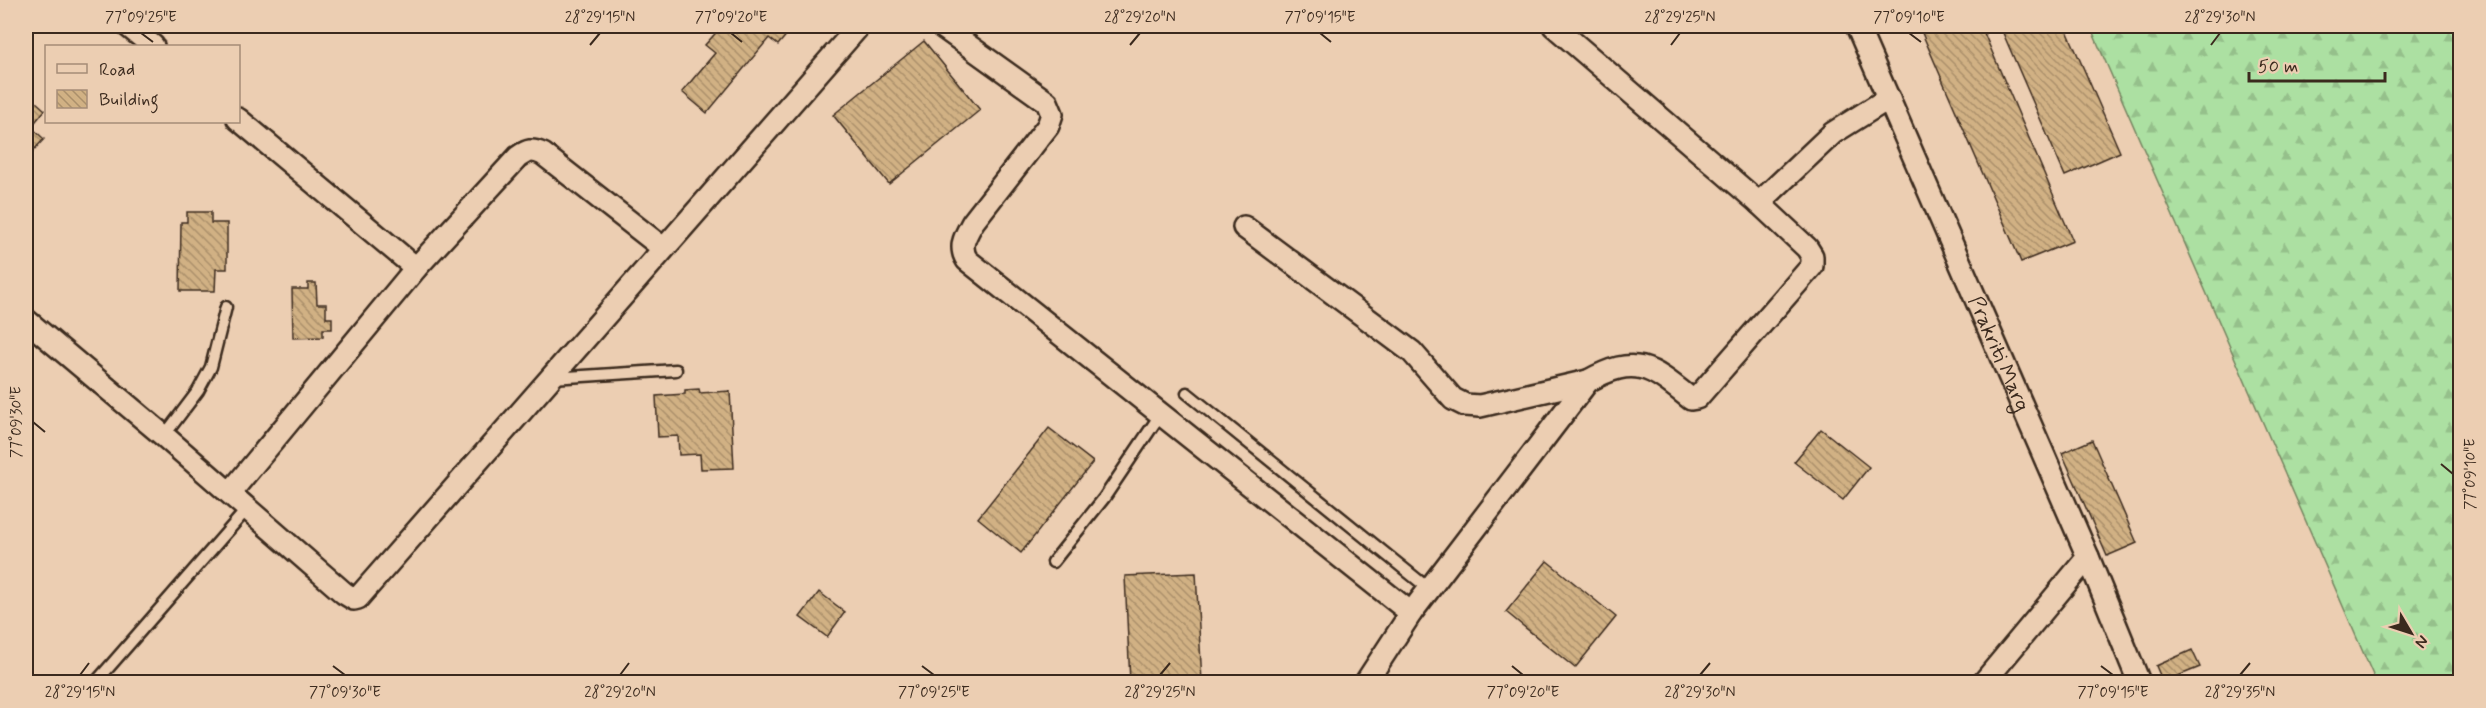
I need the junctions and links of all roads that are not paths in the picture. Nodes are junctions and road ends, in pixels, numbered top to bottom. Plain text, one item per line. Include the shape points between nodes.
1 (128, 26) edge
2 (859, 26) edge
3 (941, 26) edge
4 (1554, 26) edge
5 (1857, 26) edge
6 (152, 45) edge
7 (1889, 98) junction
8 (240, 121) edge
9 (1759, 203) junction
10 (1245, 227) dead end
11 (663, 248) junction
12 (416, 268) junction
13 (226, 307) dead end
14 (26, 320) edge
15 (676, 370) dead end
16 (551, 378) junction
17 (1588, 381) junction
18 (1187, 393) dead end
19 (1160, 415) junction
20 (164, 436) junction
21 (230, 493) junction
22 (247, 509) junction
23 (2088, 557) junction
24 (1053, 562) dead end
25 (1429, 589) junction
26 (1411, 614) junction
27 (96, 682) edge
28 (1366, 682) edge
29 (1984, 682) edge
30 (2139, 682) edge

1 - 6 street
2 - 11 street
3 - 19 street via 1047,102 1052,114 1048,126 973,222 964,238 963,254 971,265
4 - 9 street
5 - 7 street, Prakriti Marg
7 - 9 street via 1833,133
7 - 23 street, Prakriti Marg
8 - 12 street
9 - 17 street via 1807,248 1812,266 1697,399 1691,399 1651,369 1640,366 1623,366
10 - 17 street via 1412,352 1444,391 1460,403 1480,406
11 - 12 street via 543,154 532,150 518,157
11 - 16 street
12 - 21 street
13 - 20 lane via 212,367
14 - 20 street
15 - 16 lane
16 - 22 street via 358,598 344,593
17 - 25 street
18 - 25 lane
19 - 24 lane via 1104,498
19 - 26 street
20 - 21 street
21 - 22 street
22 - 27 lane
23 - 29 street
23 - 30 street, Prakriti Marg
25 - 26 street
26 - 28 street

